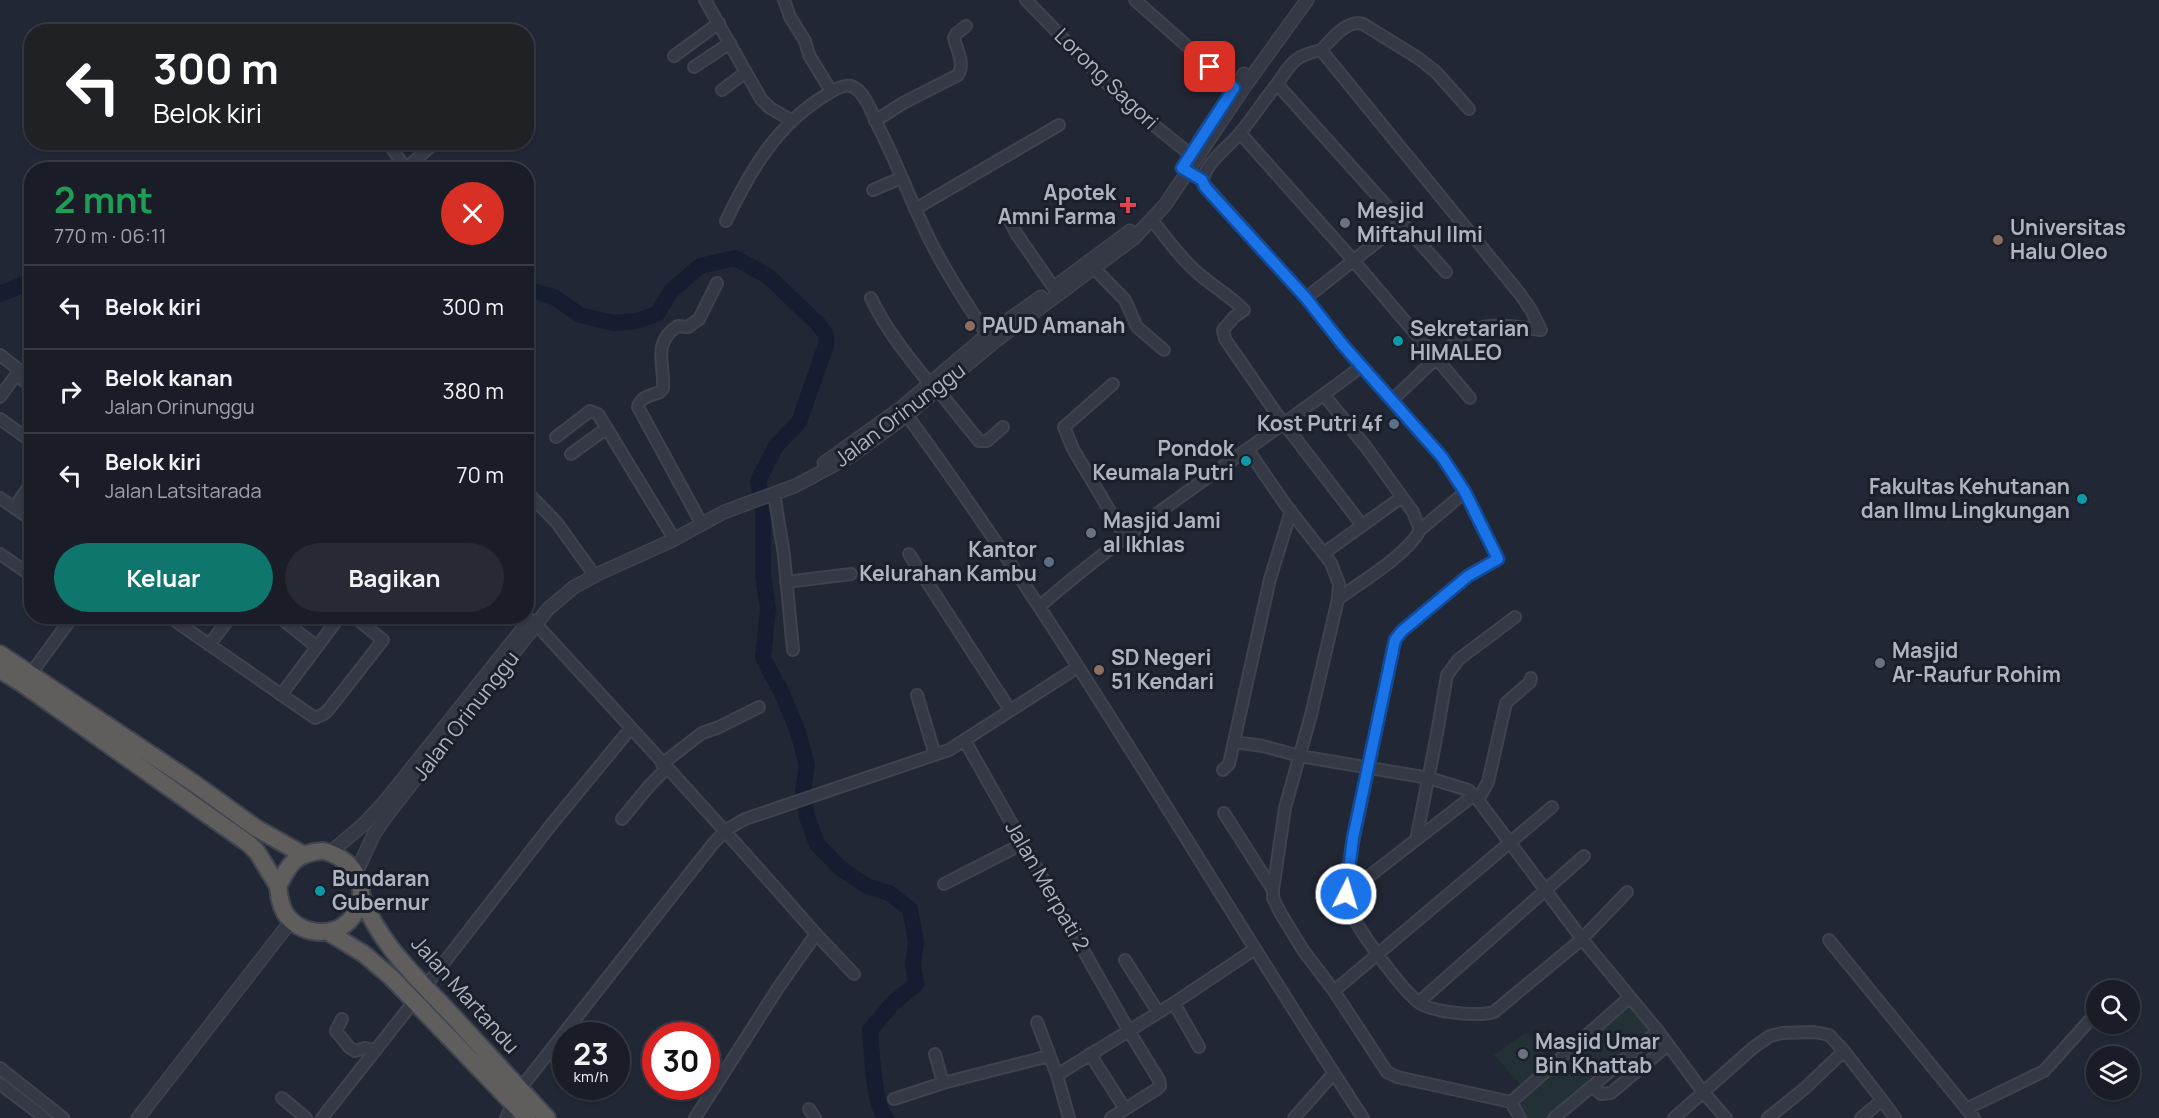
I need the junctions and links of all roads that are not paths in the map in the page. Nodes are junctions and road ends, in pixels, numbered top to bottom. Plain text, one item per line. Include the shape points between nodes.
1 (705, 0) edge
2 (784, 0) edge
3 (1026, 0) edge
4 (1135, 0) edge
5 (1301, 0) edge
6 (1307, 0) edge
7 (719, 23) junction
8 (966, 26) dead end
9 (730, 43) junction
10 (1321, 50) junction
11 (674, 56) dead end
12 (694, 67) dead end
13 (746, 72) junction
14 (1276, 84) junction
15 (722, 90) dead end
16 (1237, 91) junction
17 (831, 92) junction
18 (1468, 109) dead end
19 (791, 120) junction
20 (875, 121) junction
21 (1059, 125) dead end
22 (1240, 133) junction
23 (427, 150) edge
24 (1191, 155) junction
25 (412, 162) edge
26 (1185, 170) junction
27 (901, 178) junction
28 (1202, 180) junction
29 (873, 190) dead end
30 (915, 209) junction
31 (1006, 215) dead end
32 (1152, 220) junction
33 (726, 221) dead end
34 (1401, 222) junction
35 (1353, 260) junction
36 (1090, 266) junction
37 (1446, 273) dead end
38 (717, 283) dead end
39 (1054, 288) junction
40 (871, 298) dead end
41 (1306, 298) junction
42 (987, 335) junction
43 (1164, 350) dead end
44 (0, 355) edge
45 (1438, 358) junction
46 (1362, 366) junction
47 (16, 375) junction
48 (24, 381) edge
49 (1113, 384) dead end
50 (933, 386) junction
51 (1324, 395) junction
52 (0, 397) edge
53 (1470, 398) dead end
54 (1393, 399) junction
55 (904, 411) junction
56 (0, 419) edge
57 (1284, 424) junction
58 (1003, 427) dead end
59 (607, 428) junction
60 (24, 436) edge
61 (556, 437) dead end
62 (1248, 450) junction
63 (571, 454) dead end
64 (1465, 492) junction
65 (769, 493) junction
66 (24, 494) edge
67 (1402, 497) junction
68 (0, 498) edge
69 (534, 499) edge
70 (746, 500) junction
71 (14, 508) junction
72 (1291, 511) junction
73 (24, 515) edge
74 (699, 519) junction
75 (1362, 525) junction
76 (1420, 530) junction
77 (670, 532) junction
78 (1125, 538) junction
79 (1324, 553) junction
80 (0, 554) edge
81 (909, 554) dead end
82 (590, 569) junction
83 (24, 570) edge
84 (851, 574) dead end
85 (786, 582) junction
86 (1338, 599) junction
87 (1040, 606) junction
88 (534, 617) edge
89 (1515, 617) dead end
90 (534, 618) edge
91 (534, 623) edge
92 (67, 624) edge
93 (185, 624) edge
94 (225, 624) edge
95 (288, 624) edge
96 (334, 624) edge
97 (363, 624) edge
98 (528, 624) edge
99 (528, 624) edge
100 (209, 645) junction
101 (317, 647) junction
102 (792, 650) dead end
103 (0, 654) edge
104 (1078, 667) junction
105 (0, 670) edge
106 (27, 678) junction
107 (1531, 678) dead end
108 (281, 695) junction
109 (917, 695) dead end
110 (759, 707) dead end
111 (1010, 710) junction
112 (631, 728) junction
113 (965, 741) junction
114 (1234, 742) junction
115 (935, 755) junction
116 (1300, 756) junction
117 (664, 766) junction
118 (1368, 768) junction
119 (1223, 770) dead end
120 (1429, 778) junction
121 (1476, 798) junction
122 (1552, 807) dead end
123 (1224, 813) dead end
124 (622, 819) dead end
125 (726, 831) junction
126 (1416, 840) junction
127 (1508, 842) junction
128 (1022, 844) junction
129 (331, 852) junction
130 (302, 854) junction
131 (1584, 856) dead end
132 (356, 873) junction
133 (944, 884) dead end
134 (278, 886) junction
135 (1273, 890) junction
136 (1545, 891) junction
137 (1627, 892) dead end
138 (361, 894) junction
139 (1346, 894) junction
140 (291, 921) junction
141 (328, 932) junction
142 (816, 934) junction
143 (1582, 939) junction
144 (1829, 940) dead end
145 (1256, 949) junction
146 (1378, 953) junction
147 (1125, 960) dead end
148 (854, 974) dead end
149 (425, 987) junction
150 (1334, 991) junction
151 (1630, 997) junction
152 (415, 1000) junction
153 (1419, 1002) junction
154 (1174, 1003) junction
155 (1158, 1012) junction
156 (342, 1019) dead end
157 (1036, 1023) dead end
158 (2086, 1024) edge
159 (1129, 1031) junction
160 (1658, 1031) junction
161 (1668, 1045) junction
162 (1199, 1047) dead end
163 (375, 1050) junction
164 (1844, 1051) junction
165 (935, 1054) dead end
166 (1090, 1054) junction
167 (1050, 1056) junction
168 (0, 1068) edge
169 (1334, 1073) junction
170 (1056, 1075) junction
171 (943, 1083) junction
172 (0, 1084) edge
173 (1593, 1086) junction
174 (1703, 1092) junction
175 (282, 1098) dead end
176 (894, 1099) dead end
177 (1882, 1100) junction
178 (1511, 1102) junction
179 (513, 1103) edge
180 (1125, 1109) junction
181 (1966, 1109) junction
182 (325, 1117) edge
183 (45, 1118) edge
184 (63, 1118) edge
185 (138, 1118) edge
186 (306, 1118) edge
187 (527, 1118) edge
188 (547, 1118) edge
189 (695, 1118) edge
190 (1070, 1118) edge
191 (1111, 1118) edge
192 (1294, 1118) edge
193 (1363, 1118) edge
194 (1520, 1118) edge
195 (1554, 1118) edge
196 (1674, 1118) edge
197 (1726, 1118) edge
198 (1768, 1118) edge
199 (1861, 1118) edge
200 (1895, 1118) edge
201 (1974, 1118) edge

1 - 7 street
2 - 17 street
3 - 24 street, Lorong Sagori via 1124,101
4 - 16 street
5 - 16 street, Jalan Orinunggu
6 - 16 street, Jalan Orinunggu
7 - 9 street
7 - 11 street
8 - 20 street via 954,38 961,63 958,75
9 - 12 street
9 - 13 street
10 - 14 street via 1299,56
10 - 18 street via 1348,25 1363,24 1427,65
10 - 45 street via 1515,287 1541,330 1478,328
13 - 15 street
13 - 19 street via 765,104
14 - 22 street
14 - 34 street
16 - 24 street, Jalan Orinunggu
16 - 26 street, Jalan Orinunggu
17 - 19 street
17 - 20 street via 847,85 853,87
19 - 33 street via 759,160
20 - 27 street
21 - 30 street
22 - 28 street
22 - 35 street
23 - 25 street
24 - 26 street, Jalan Orinunggu
26 - 28 street
26 - 32 street, Jalan Orinunggu
26 - 36 street, Jalan Orinunggu via 1148,214
27 - 29 street
27 - 30 street
28 - 41 street
30 - 42 street via 935,251
31 - 39 street
32 - 36 street, Jalan Orinunggu via 1134,238
32 - 57 street via 1180,255 1244,310 1225,326 1223,334
34 - 35 street
34 - 37 street
35 - 41 street
35 - 45 street
36 - 39 street, Jalan Orinunggu
36 - 43 street via 1125,300 1137,327
36 - 50 street, Jalan Orinunggu
38 - 74 street via 699,319 668,334 659,357 663,388 645,397 638,407
39 - 42 street, Jalan Orinunggu
40 - 50 street via 892,337
41 - 46 street
42 - 50 street, Jalan Orinunggu
44 - 47 street via 17,367
45 - 53 street
45 - 54 street
46 - 51 street
46 - 54 street
47 - 48 street
47 - 52 street
49 - 78 street via 1064,427
50 - 55 street, Jalan Orinunggu
50 - 58 street via 979,441 987,441
51 - 57 street
51 - 67 street
54 - 64 street via 1442,457
55 - 65 street, Jalan Orinunggu
55 - 87 street
56 - 60 street
57 - 62 street
57 - 75 street
59 - 61 street via 598,414 590,411
59 - 63 street
59 - 77 street
62 - 72 street
62 - 78 street via 1198,482
64 - 76 street
64 - 118 street via 1498,559 1468,576 1395,640
65 - 70 street, Jalan Orinunggu
65 - 85 street
66 - 71 street
67 - 75 street
67 - 76 street
68 - 71 street
69 - 82 street
70 - 74 street, Jalan Orinunggu
70 - 90 street, Jalan Orinunggu via 574,587
71 - 73 street
72 - 79 street
72 - 114 street via 1270,579
74 - 77 street, Jalan Orinunggu
75 - 79 street
76 - 86 street via 1392,560
77 - 82 street, Jalan Orinunggu
78 - 87 street
79 - 86 street via 1339,584
80 - 83 street
81 - 111 street
82 - 88 street, Jalan Orinunggu via 569,581
84 - 85 street
85 - 102 street
86 - 116 street
87 - 104 street
89 - 120 street via 1449,669
91 - 112 street
92 - 106 street
93 - 100 street
94 - 100 street
95 - 101 street
96 - 101 street
97 - 108 street via 383,640 324,714 315,718
98 - 129 street, Jalan Orinunggu via 387,799
99 - 132 street, Jalan Orinunggu via 388,814
100 - 108 street
101 - 108 street
103 - 106 highway
104 - 111 street
104 - 145 street
105 - 106 highway
106 - 130 highway
106 - 134 highway via 249,844
107 - 121 street via 1506,703 1488,782
109 - 115 street
110 - 117 street via 702,734
111 - 113 street
112 - 117 street
112 - 149 street
113 - 115 street
113 - 128 street, Jalan Merpati 2
114 - 116 street
114 - 119 street via 1229,764
115 - 125 street via 745,819
116 - 118 street
116 - 135 street via 1285,808
117 - 124 street
117 - 125 street
118 - 120 street
118 - 139 street
120 - 121 street via 1458,786
120 - 126 street
121 - 126 street
121 - 127 street
122 - 127 street
123 - 135 street
125 - 142 street
125 - 179 street
126 - 139 street
127 - 136 street
127 - 146 street
128 - 133 street
128 - 159 street, Jalan Merpati 2
129 - 130 highway
129 - 132 highway via 345,859
130 - 134 highway
131 - 136 street
132 - 138 highway
134 - 140 highway via 284,911
135 - 150 street via 1286,923
136 - 143 street
136 - 153 street
137 - 143 street
138 - 141 highway via 348,922
138 - 149 highway, Jalan Martandu via 379,933
139 - 146 street via 1350,911
140 - 141 highway via 309,931
140 - 185 street
141 - 152 highway, Jalan Martandu via 369,958
142 - 148 street
142 - 189 street
143 - 151 street
143 - 153 street via 1494,1012 1448,1011
144 - 181 street
145 - 154 street
145 - 169 street
146 - 150 street
146 - 153 street
147 - 155 street
149 - 179 highway, Jalan Martandu
150 - 178 street via 1387,1072
151 - 160 street
151 - 178 street
152 - 163 street
152 - 179 highway, Jalan Martandu
154 - 155 street
154 - 162 street
155 - 159 street
156 - 163 street via 336,1030 350,1047 355,1051
157 - 167 street
158 - 181 street via 2044,1071
159 - 166 street
159 - 180 street, Jalan Merpati 2 via 1160,1084
160 - 161 street
160 - 173 street
161 - 173 street via 1611,1093 1601,1094
161 - 174 street
163 - 182 street
164 - 174 street via 1820,1032 1770,1036
164 - 177 street
164 - 198 street
165 - 171 street
166 - 170 street
166 - 180 street
167 - 170 street
167 - 171 street
168 - 184 street
169 - 192 street
169 - 193 street
170 - 190 street
171 - 176 street
172 - 183 street
173 - 195 street
174 - 196 street
174 - 197 street
175 - 186 street
177 - 199 street
177 - 200 street
178 - 194 street
179 - 187 highway, Jalan Martandu
179 - 188 highway, Jalan Martandu
180 - 191 street
181 - 201 street

